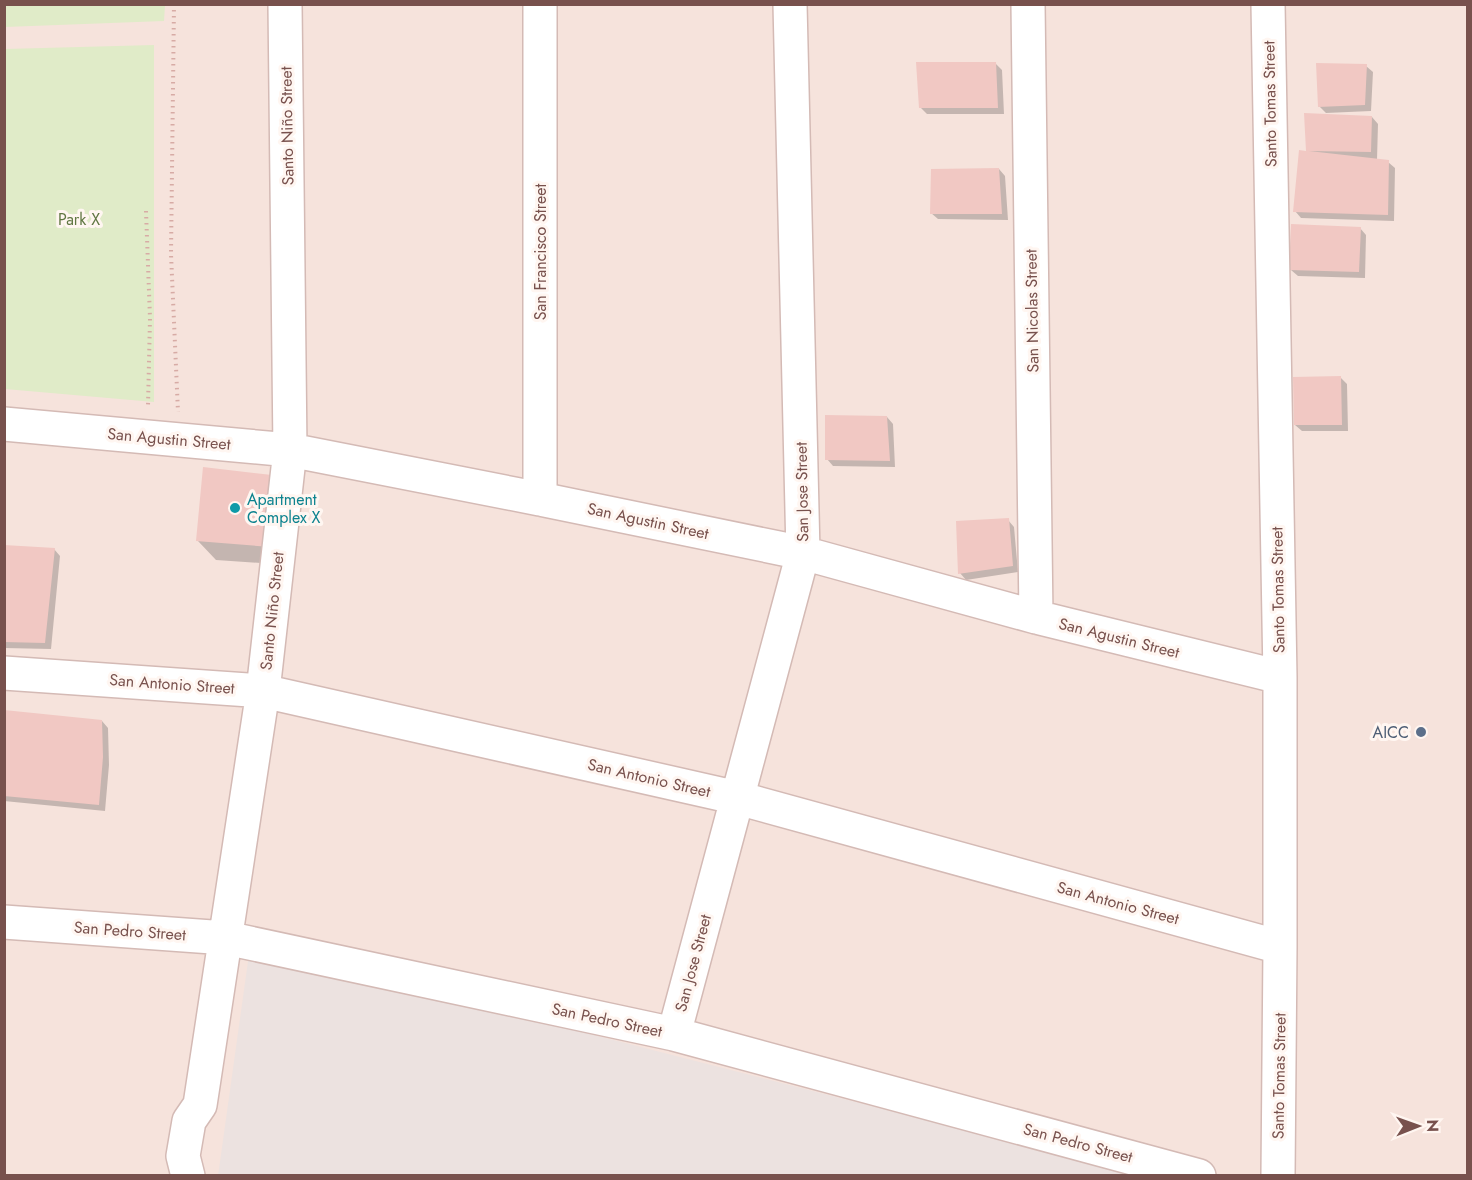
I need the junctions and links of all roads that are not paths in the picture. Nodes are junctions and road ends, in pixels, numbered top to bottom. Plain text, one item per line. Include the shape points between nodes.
1 (285, 4) edge
2 (540, 4) edge
3 (790, 4) edge
4 (1028, 4) edge
5 (1268, 4) edge
6 (4, 424) edge
7 (290, 450) junction
8 (540, 499) junction
9 (803, 553) junction
10 (1036, 617) junction
11 (4, 673) edge
12 (1280, 677) junction
13 (263, 691) junction
14 (738, 798) junction
15 (4, 922) edge
16 (226, 938) junction
17 (1281, 947) junction
18 (674, 1034) junction
19 (188, 1175) edge
20 (1199, 1176) edge
21 (1278, 1176) edge

1 - 7 street, Santo Niño Street
2 - 8 street, San Francisco Street
3 - 9 street, San Jose Street
4 - 10 street, San Nicolas Street
5 - 12 street, Santo Tomas Street
6 - 7 street, San Agustin Street
7 - 8 street, San Agustin Street
7 - 13 street, Santo Niño Street
8 - 9 street, San Agustin Street
9 - 10 street, San Agustin Street
9 - 14 street, San Jose Street
10 - 12 street, San Agustin Street
11 - 13 street, San Antonio Street
12 - 17 street, Santo Tomas Street
13 - 14 street, San Antonio Street
13 - 16 street, Santo Niño Street
14 - 17 street, San Antonio Street
14 - 18 street, San Jose Street
15 - 16 street, San Pedro Street
16 - 18 street, San Pedro Street
16 - 19 street, Santo Niño Street via 200,1105 205,1124 200,1159
17 - 21 street, Santo Tomas Street
18 - 20 street, San Pedro Street

